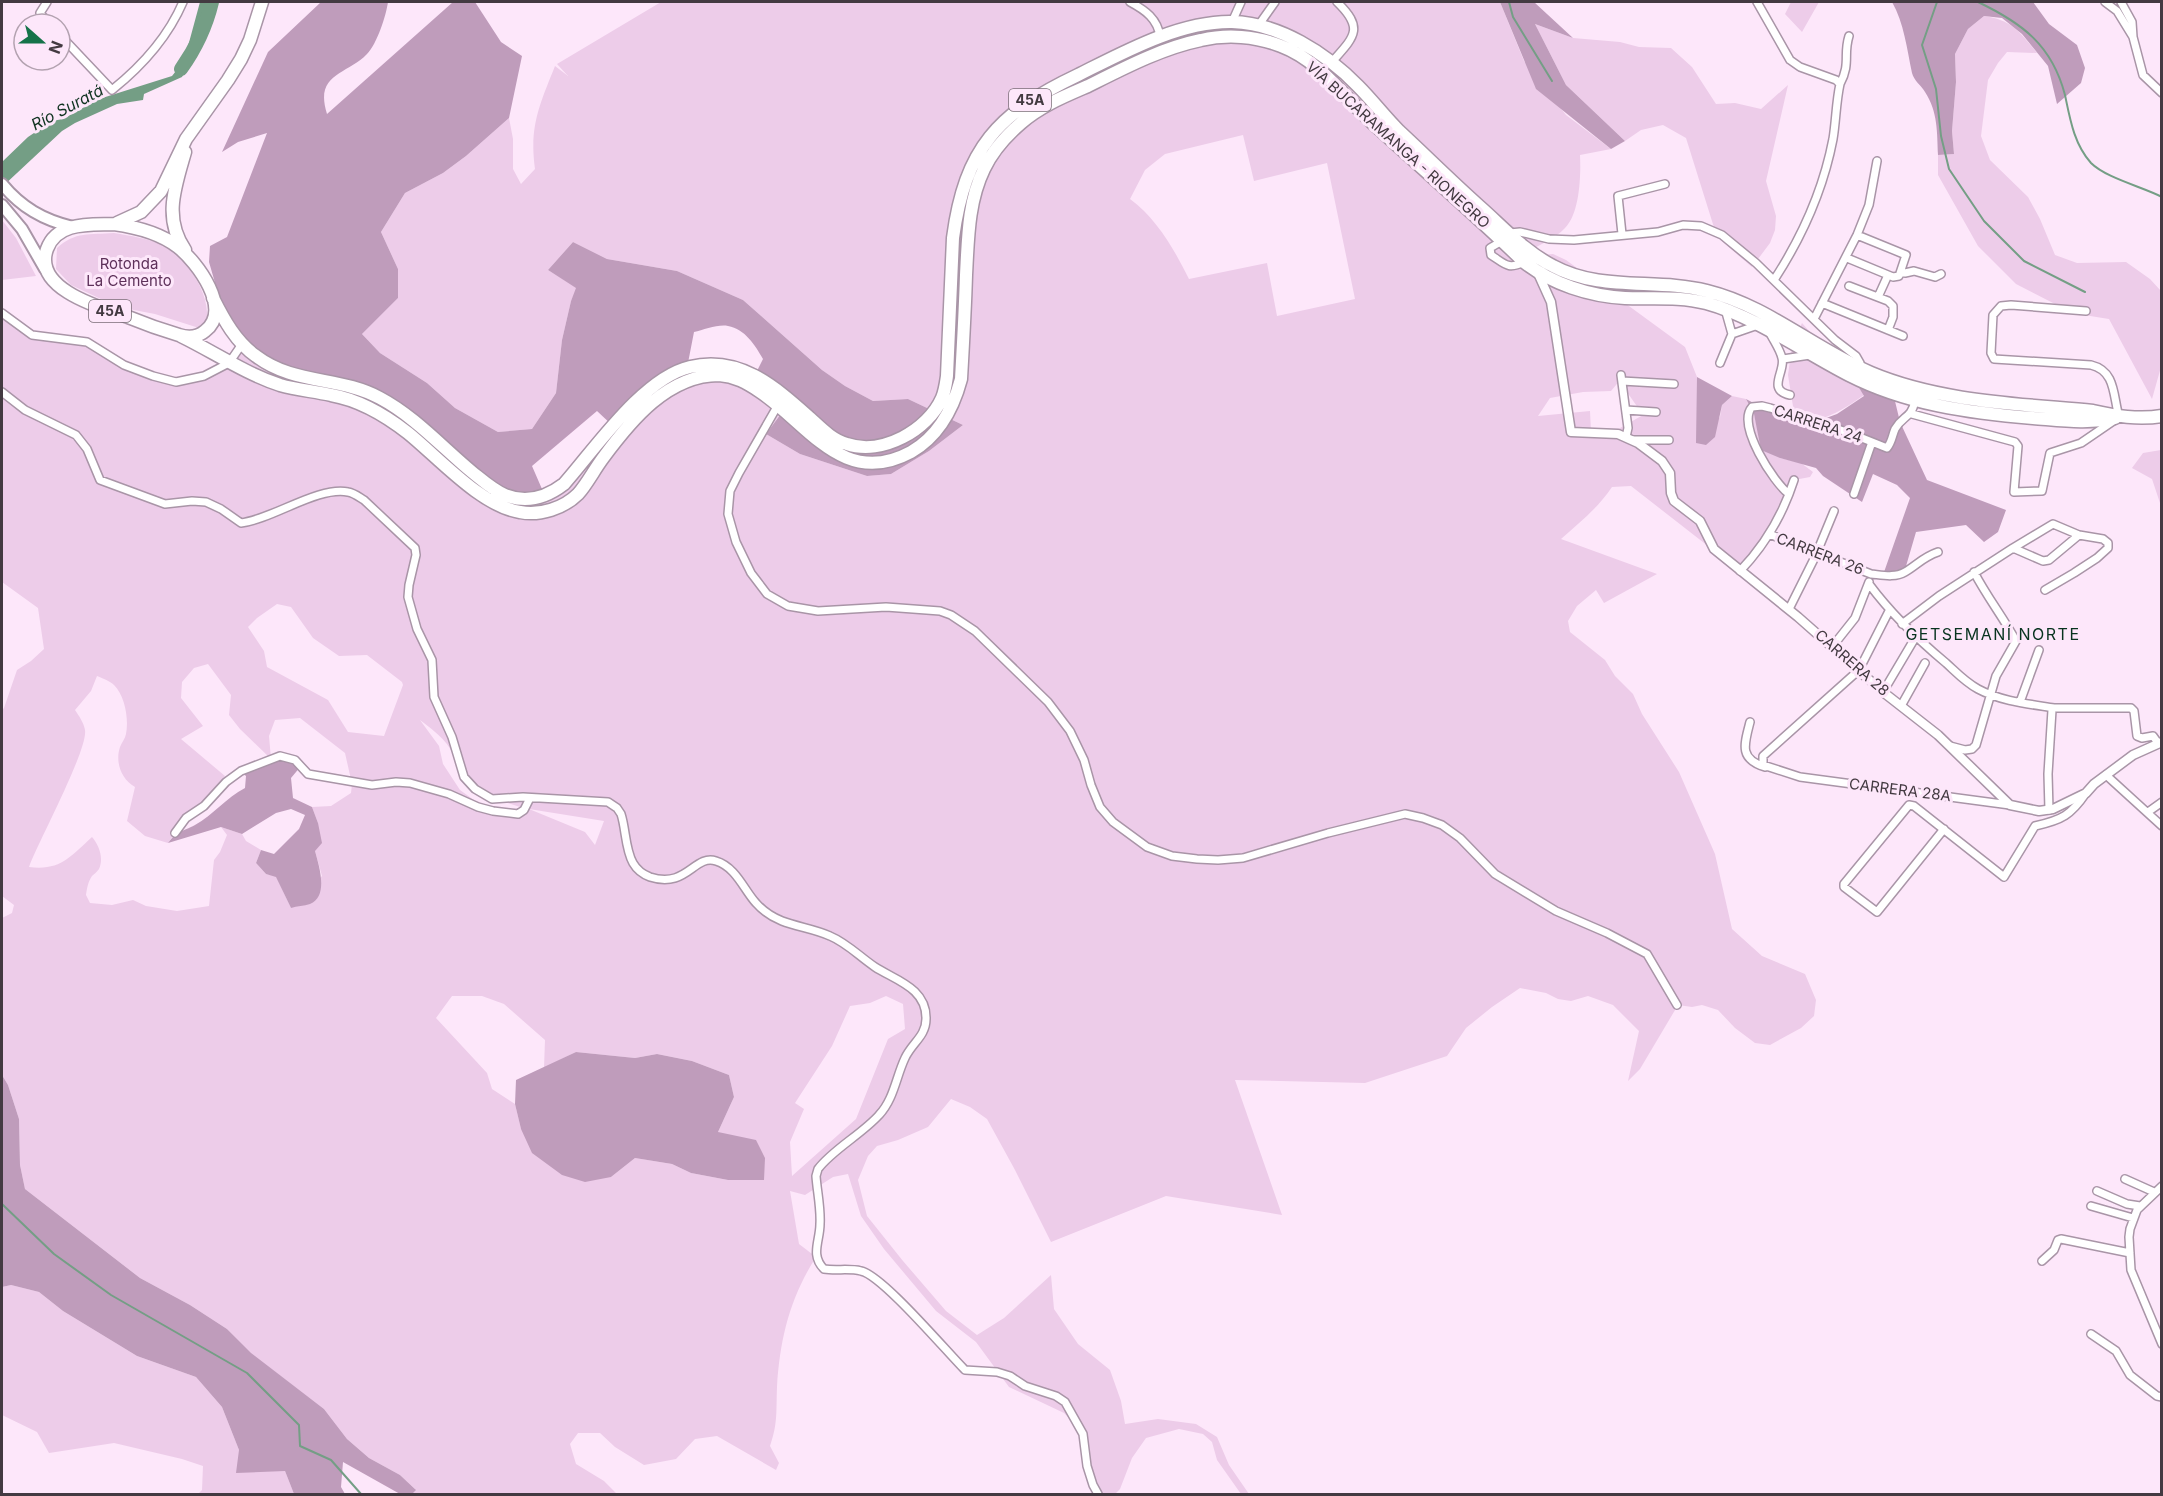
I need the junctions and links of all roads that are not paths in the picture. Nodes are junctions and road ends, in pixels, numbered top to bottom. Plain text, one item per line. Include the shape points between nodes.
1 (181, 2) edge
2 (262, 2) edge
3 (1130, 2) edge
4 (1242, 2) edge
5 (1275, 2) edge
6 (1337, 2) edge
7 (1757, 2) edge
8 (2105, 2) edge
9 (2121, 2) edge
10 (1232, 22) junction
11 (1258, 26) junction
12 (1849, 36) dead end
13 (1160, 37) junction
14 (2133, 37) junction
15 (72, 48) edge
16 (1331, 63) junction
17 (1840, 84) junction
18 (2162, 93) edge
19 (208, 108) junction
20 (1877, 161) dead end
21 (1665, 184) dead end
22 (4, 187) edge
23 (2, 205) edge
24 (114, 224) junction
25 (72, 226) junction
26 (1622, 234) junction
27 (1857, 235) junction
28 (1506, 237) junction
29 (189, 256) junction
30 (1848, 258) junction
31 (1524, 262) junction
32 (1537, 271) junction
33 (1901, 272) junction
34 (47, 273) junction
35 (1941, 274) dead end
36 (1888, 275) junction
37 (1774, 280) junction
38 (1561, 284) junction
39 (1850, 286) dead end
40 (1878, 297) junction
41 (213, 298) junction
42 (1551, 302) junction
43 (1822, 303) junction
44 (1725, 309) junction
45 (2086, 311) dead end
46 (2, 313) edge
47 (1814, 319) junction
48 (1764, 328) junction
49 (1888, 330) junction
50 (1732, 334) junction
51 (181, 336) junction
52 (1903, 336) dead end
53 (242, 344) junction
54 (1811, 355) junction
55 (1783, 359) junction
56 (229, 363) junction
57 (1720, 363) dead end
58 (1859, 367) junction
59 (1674, 384) dead end
60 (2, 392) edge
61 (1790, 394) dead end
62 (1915, 401) junction
63 (778, 405) junction
64 (1626, 411) junction
65 (1656, 412) dead end
66 (1912, 414) junction
67 (2162, 416) edge
68 (2119, 417) junction
69 (1628, 439) junction
70 (1670, 440) dead end
71 (1872, 442) junction
72 (1794, 480) dead end
73 (1789, 494) junction
74 (1854, 494) dead end
75 (1834, 511) dead end
76 (1769, 534) junction
77 (2079, 535) junction
78 (2013, 548) junction
79 (1938, 552) dead end
80 (1817, 553) junction
81 (1740, 571) junction
82 (1974, 572) junction
83 (1871, 574) junction
84 (1869, 584) junction
85 (2045, 590) dead end
86 (1789, 609) junction
87 (1889, 611) junction
88 (1902, 624) junction
89 (1915, 638) junction
90 (1832, 647) junction
91 (2039, 650) dead end
92 (1925, 663) dead end
93 (1859, 670) junction
94 (1883, 692) junction
95 (1991, 694) junction
96 (2020, 702) junction
97 (1901, 706) junction
98 (2053, 710) junction
99 (1750, 722) dead end
100 (2160, 743) edge
101 (1950, 746) junction
102 (1766, 767) junction
103 (2106, 775) junction
104 (2086, 793) junction
105 (530, 798) junction
106 (2162, 802) edge
107 (2010, 805) junction
108 (2049, 810) junction
109 (2038, 811) junction
110 (2148, 812) junction
111 (2036, 826) junction
112 (2162, 826) edge
113 (1944, 829) junction
114 (175, 833) dead end
115 (1677, 1005) dead end
116 (2125, 1179) dead end
117 (2162, 1186) edge
118 (2097, 1191) dead end
119 (2154, 1192) junction
120 (2091, 1206) dead end
121 (2140, 1206) junction
122 (2133, 1218) junction
123 (2130, 1253) junction
124 (2042, 1261) dead end
125 (2091, 1334) dead end
126 (2162, 1344) edge
127 (2162, 1397) edge
128 (1098, 1494) edge

1 - 15 street via 175,21 144,62 112,90
2 - 19 highway via 241,59
3 - 13 street via 1153,18
4 - 10 street
5 - 11 street
6 - 16 street via 1353,18 1354,28 1348,43
7 - 17 street via 1790,60
8 - 14 street via 2117,11
9 - 14 street via 2132,22
10 - 11 highway, VÍA BUCARAMANGA - RIONEGRO / 45A
10 - 13 highway, VÍA BUCARAMANGA - RIONEGRO / 45A
11 - 16 highway, VÍA BUCARAMANGA - RIONEGRO / 45A via 1295,40
12 - 17 street via 1847,66
13 - 53 highway, VÍA BUCARAMANGA - RIONEGRO / 45A via 1038,94 1013,112 974,160 962,189 953,238 947,376 942,398 921,425 896,441 862,447 847,444 828,434 756,375 736,367 704,364 687,368 644,395 555,491 537,498 519,498 497,491 380,397 357,387 284,372
14 - 18 street via 2143,75
16 - 28 highway, VÍA BUCARAMANGA - RIONEGRO / 45A
17 - 37 street via 1833,138 1820,188 1801,236
19 - 24 highway via 186,139 161,191 129,219
19 - 29 highway via 186,150 172,204 175,231
20 - 27 street via 1869,205
21 - 26 street via 1618,196
22 - 25 main road, 45A via 36,214
23 - 34 main road, 45A via 27,236
24 - 25 highway, 45A
24 - 29 highway, 45A via 160,236
25 - 34 highway via 50,242 45,255
26 - 28 street via 1558,240 1520,232
26 - 37 street via 1701,226 1722,235
27 - 30 street
27 - 33 street via 1906,255
28 - 31 highway, VÍA BUCARAMANGA - RIONEGRO / 45A
28 - 31 street via 1490,248 1491,255 1509,267
28 - 58 highway, VÍA BUCARAMANGA - RIONEGRO / 45A via 1554,267 1582,278 1680,286 1732,298
28 - 63 highway, VÍA BUCARAMANGA - RIONEGRO / 45A via 1374,125 1331,80 1305,60 1262,40 1202,40 1124,68 1042,109 1002,142 985,167 969,219 961,379 955,401 932,436 901,457 862,462 822,445
29 - 41 highway, 45A
30 - 36 street
30 - 43 street
31 - 32 highway, VÍA BUCARAMANGA - RIONEGRO / 45A
32 - 38 highway, VÍA BUCARAMANGA - RIONEGRO / 45A
32 - 42 street
33 - 35 street via 1935,277
33 - 36 street via 1896,277
34 - 51 highway, 45A via 72,295 90,304
36 - 40 street
37 - 47 street
38 - 42 street via 1553,292
38 - 44 highway, VÍA BUCARAMANGA - RIONEGRO / 45A via 1624,298 1685,299
39 - 40 street
40 - 49 street via 1893,306
41 - 51 highway via 216,312 211,326 200,335
41 - 53 highway, VÍA BUCARAMANGA - RIONEGRO / 45A
42 - 69 street, CARRERA 28 via 1571,432 1606,432
43 - 47 street
43 - 49 street
44 - 48 highway, VÍA BUCARAMANGA - RIONEGRO / 45A
44 - 50 street
45 - 68 street via 2001,306 1993,315 1992,357 2099,367 2111,379
46 - 56 street via 32,335 87,342 124,364 166,380 186,381
47 - 58 street via 1856,356
48 - 50 street
48 - 54 highway, VÍA BUCARAMANGA - RIONEGRO / 45A
48 - 55 street
49 - 52 street
50 - 57 street
51 - 56 highway, VÍA BUCARAMANGA - RIONEGRO / 45A
53 - 56 street
54 - 55 street
54 - 62 highway, VÍA BUCARAMANGA - RIONEGRO / 45A via 1885,392
55 - 61 street via 1779,388
56 - 63 highway, VÍA BUCARAMANGA - RIONEGRO / 45A via 278,384 333,395 375,410 484,498 523,513 544,512 563,505 578,493 631,424 667,390 687,380 730,377 750,385
58 - 68 highway, VÍA BUCARAMANGA - RIONEGRO / 45A via 1920,390
59 - 64 street via 1621,378
60 - 105 street via 25,410 76,435 87,449 100,480 162,504 206,502 241,523 338,491 364,500 415,548 408,597 432,660 434,697 464,777 492,799
62 - 66 street
62 - 68 highway, VÍA BUCARAMANGA - RIONEGRO / 45A via 1969,412 2056,420 2101,421
63 - 115 street via 730,491 728,514 741,552 766,594 788,606 818,611 886,607 940,611 975,631 1048,702 1070,731 1100,807 1146,848 1197,859 1244,858 1405,814 1423,818 1460,838 1495,874 1556,911 1647,954
64 - 65 street
64 - 69 street
66 - 68 street via 2015,442 2018,446 2013,488 2018,493 2042,491 2050,453 2081,443
66 - 71 street, CARRERA 24 via 1895,429 1890,446
67 - 68 highway, VÍA BUCARAMANGA - RIONEGRO / 45A
69 - 70 street
69 - 81 street, CARRERA 28 via 1662,461 1670,473 1674,501 1700,521 1714,549
71 - 73 street, CARRERA 24 via 1755,405 1748,412 1748,429 1754,445 1780,488
71 - 74 street
72 - 73 street
73 - 76 street
75 - 80 street
76 - 80 street, CARRERA 26
76 - 81 street
77 - 78 street via 2053,524
77 - 78 street via 2049,560
77 - 85 street via 2103,539 2108,548
78 - 82 street
79 - 83 street via 1925,556 1904,573
80 - 83 street, CARRERA 26
80 - 86 street
81 - 86 street, CARRERA 28
82 - 88 street
82 - 95 street via 2016,641
83 - 84 street
84 - 87 street, CARRERA 26
84 - 90 street via 1855,618
86 - 90 street, CARRERA 28
87 - 88 street, CARRERA 26
87 - 93 street
88 - 89 street, CARRERA 26
89 - 94 street
89 - 95 street, CARRERA 26 via 1965,681
90 - 93 street, CARRERA 28
91 - 96 street
92 - 97 street
93 - 94 street, CARRERA 28
93 - 102 street via 1763,756
94 - 97 street, CARRERA 28
95 - 96 street, CARRERA 26
95 - 101 street via 1976,744 1965,750
96 - 98 street, CARRERA 26
97 - 101 street, CARRERA 28
98 - 100 street, CARRERA 26 via 2131,708 2137,736 2153,735
98 - 108 street
99 - 102 street via 1745,740 1747,756 1752,763
100 - 103 street via 2133,755
101 - 107 street, CARRERA 28
102 - 107 street, CARRERA 28A via 1843,783
103 - 104 street
103 - 110 street
104 - 108 street
104 - 111 street via 2073,812
105 - 114 street via 518,814 493,811 411,783 372,786 308,774 295,760 280,756 241,771 226,782
105 - 128 street via 602,800 612,804 621,814 629,856 645,875 669,880 707,860 718,861 729,867 765,912 832,937 902,981 920,998 925,1008 925,1029 906,1056 887,1106 818,1169 818,1263 824,1269 860,1270 872,1276 965,1370 998,1372 1065,1402 1083,1434
106 - 110 street
107 - 109 street
108 - 109 street
109 - 111 street
110 - 112 street
111 - 113 street via 2004,877
113 - 113 street via 1909,805 1844,886 1877,912
116 - 119 street
117 - 119 street
118 - 121 street
119 - 121 street
120 - 122 street
121 - 122 street
122 - 123 street
123 - 124 street via 2061,1239
123 - 126 street via 2131,1270
125 - 127 street via 2116,1351 2130,1375

